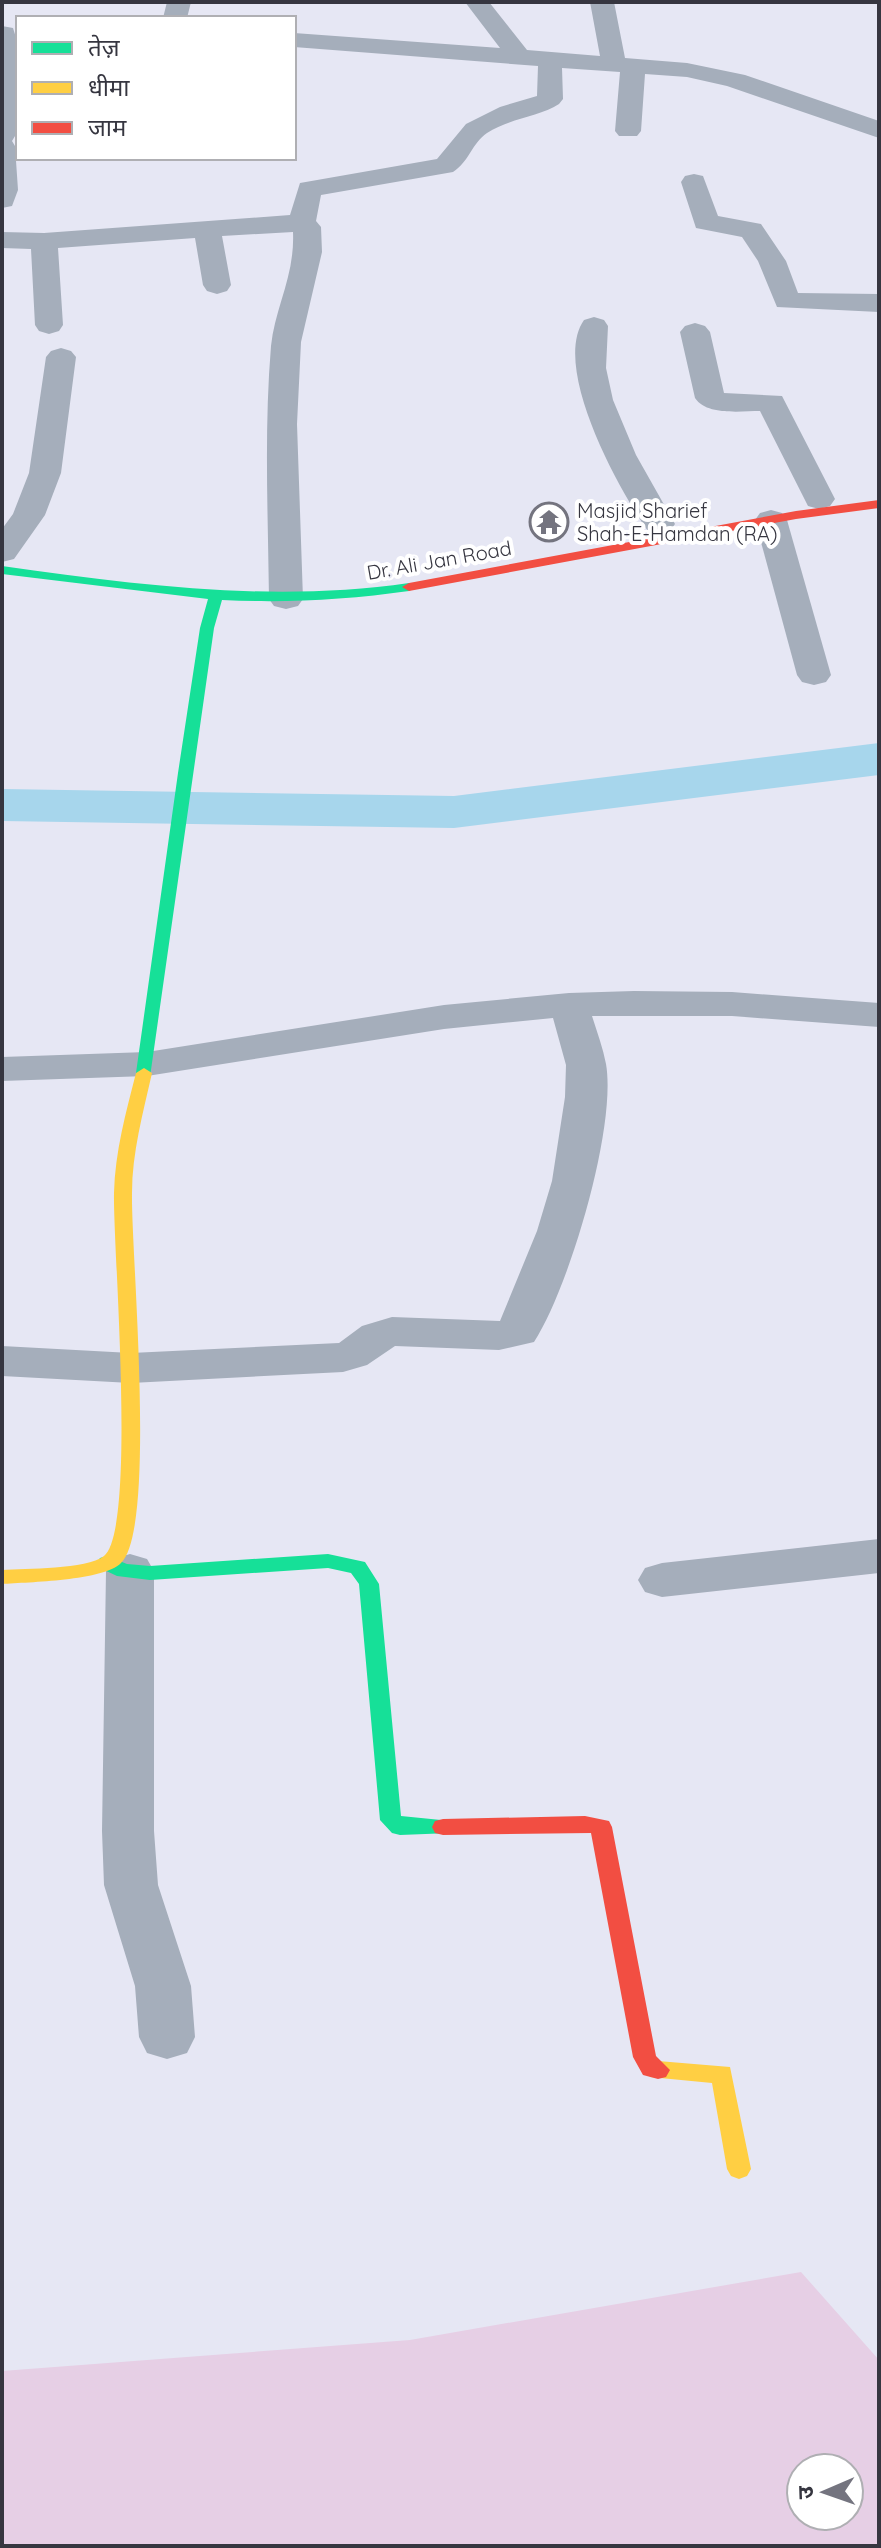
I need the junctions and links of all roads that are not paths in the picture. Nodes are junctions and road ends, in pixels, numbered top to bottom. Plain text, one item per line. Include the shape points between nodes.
1 (477, 2) edge
2 (602, 2) edge
3 (8, 34) edge
4 (296, 40) edge
5 (519, 56) junction
6 (550, 59) junction
7 (623, 66) junction
8 (6, 93) edge
9 (879, 130) edge
10 (628, 131) dead end
11 (2, 137) edge
12 (2, 146) edge
13 (694, 182) dead end
14 (2, 200) edge
15 (302, 224) junction
16 (207, 228) junction
17 (2, 240) edge
18 (44, 241) junction
19 (217, 285) dead end
20 (879, 303) edge
21 (49, 325) dead end
22 (594, 326) dead end
23 (695, 332) dead end
24 (61, 357) dead end
25 (879, 490) edge
26 (819, 499) junction
27 (879, 504) edge
28 (771, 520) junction
29 (659, 524) junction
30 (2, 554) edge
31 (2, 570) edge
32 (285, 591) junction
33 (216, 595) junction
34 (814, 675) dead end
35 (569, 1005) junction
36 (879, 1015) edge
37 (146, 1064) junction
38 (2, 1069) edge
39 (2, 1361) edge
40 (131, 1368) junction
41 (879, 1556) edge
42 (119, 1567) junction
43 (2, 1577) edge
44 (662, 1580) dead end
45 (167, 2037) dead end
46 (739, 2169) dead end

1 - 5 street
2 - 7 street
3 - 8 street
4 - 5 street
5 - 6 street
6 - 7 street
6 - 15 street via 547,102 476,129 463,140 451,164 309,189
7 - 9 street via 712,74
7 - 10 street
8 - 11 street via 8,125
12 - 14 street
13 - 20 street via 706,222 751,230 772,261 787,301
15 - 16 street
15 - 32 street via 308,231 308,252 286,342 282,424
16 - 18 street
16 - 19 street
17 - 18 street
18 - 21 street
22 - 29 street via 592,380 598,399
23 - 26 street via 710,398 771,402
24 - 30 street via 45,473 29,515
25 - 26 street, Dr. Ali Jan Road
26 - 29 street, Dr. Ali Jan Road
27 - 28 street, Dr. Ali Jan Road
28 - 32 street, Dr. Ali Jan Road via 372,594
28 - 34 street
29 - 32 street, Dr. Ali Jan Road
30 - 32 street, Dr. Ali Jan Road
31 - 33 street, Dr. Ali Jan Road
32 - 33 street, Dr. Ali Jan Road
33 - 37 street via 185,773
35 - 36 street via 728,1002
35 - 37 street via 485,1012
35 - 40 street via 586,1065 573,1181 518,1332 499,1336 392,1331 379,1333 364,1350 343,1357
37 - 38 street
37 - 40 street via 126,1150 123,1194
39 - 40 street
40 - 42 street via 125,1528 114,1560
41 - 44 street
42 - 43 street
42 - 45 street via 131,1885 163,1986
42 - 46 street via 201,1571 328,1561 352,1562 364,1570 391,1820 414,1828 601,1827 645,2057 651,2068 663,2071 722,2074

